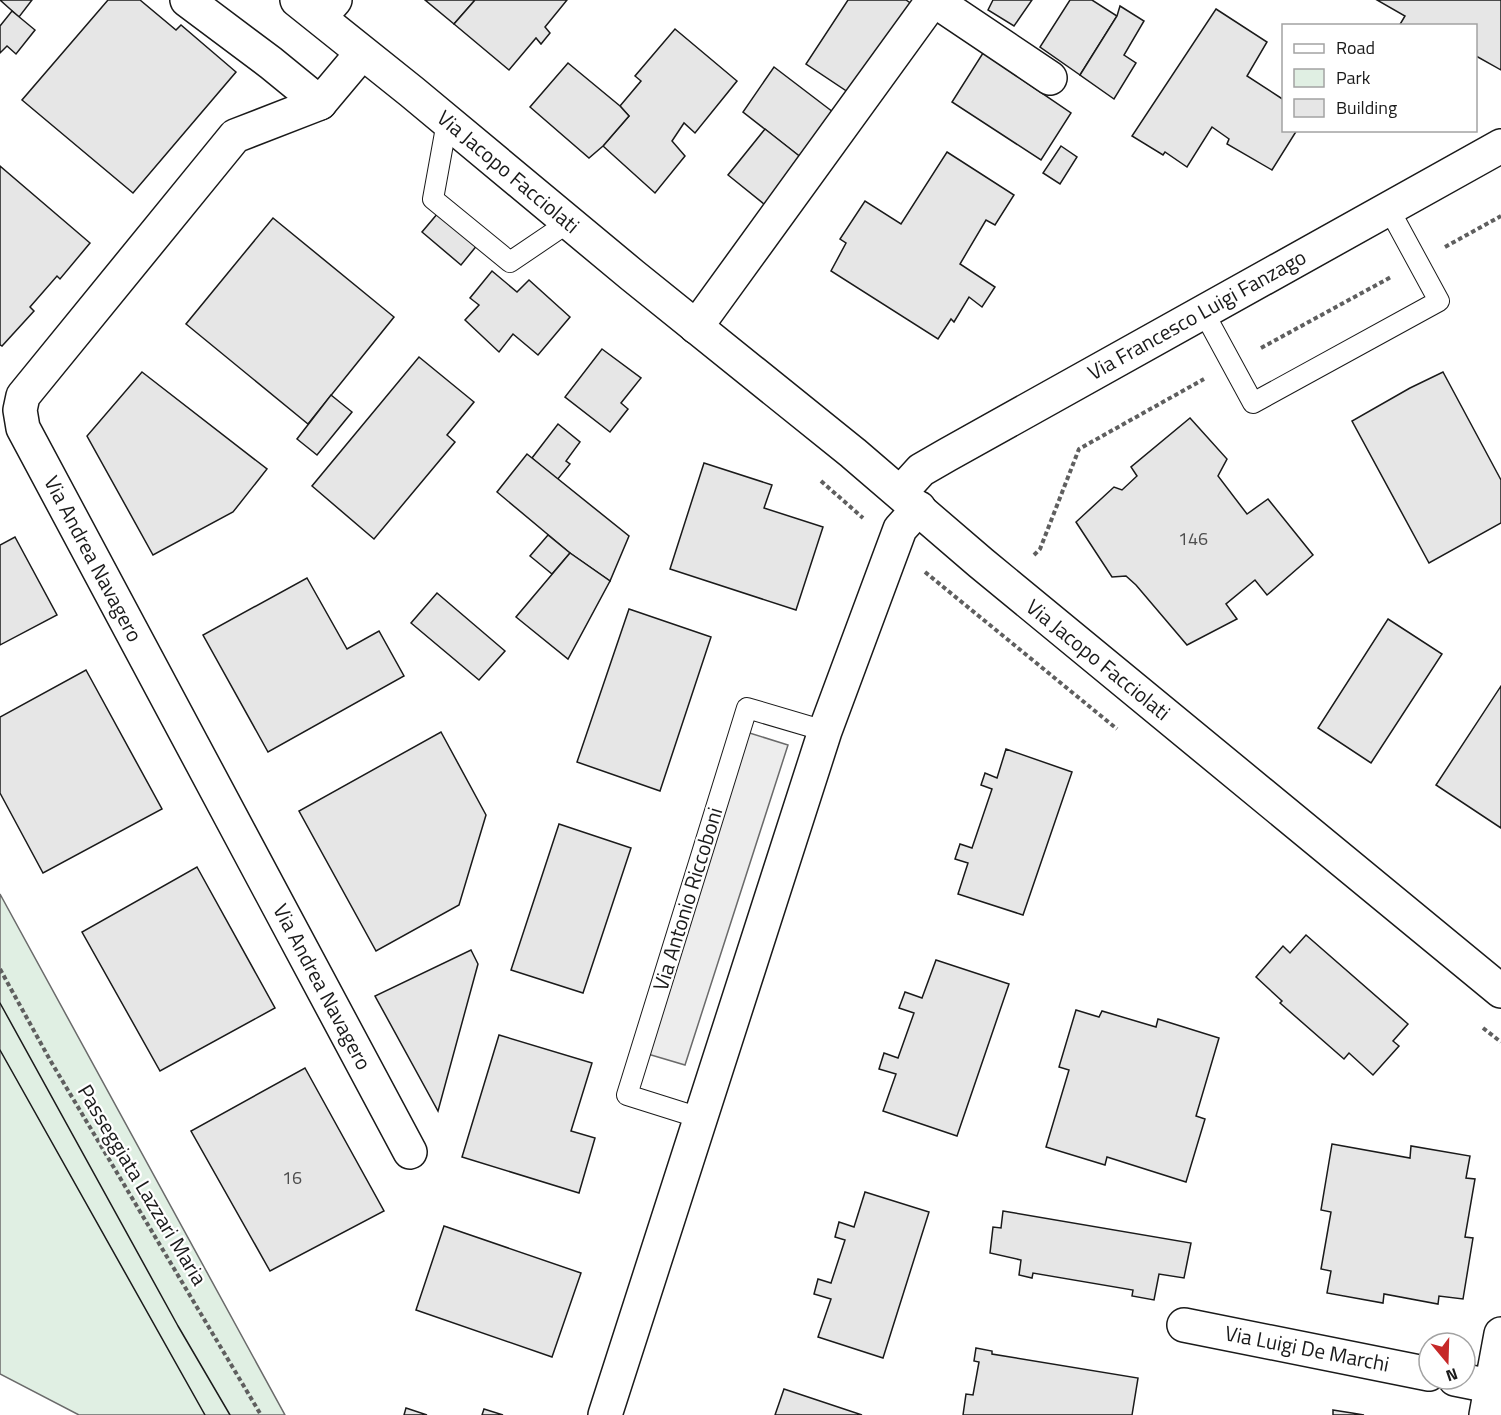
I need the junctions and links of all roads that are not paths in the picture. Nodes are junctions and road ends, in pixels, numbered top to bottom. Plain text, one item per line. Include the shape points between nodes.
1 (187, 0) edge
2 (934, 0) edge
3 (317, 6) edge
4 (362, 52) junction
5 (1050, 78) dead end
6 (320, 103) junction
7 (447, 122) junction
8 (1501, 146) edge
9 (1389, 209) junction
10 (569, 222) junction
11 (1203, 311) junction
12 (696, 327) junction
13 (910, 500) junction
14 (825, 731) junction
15 (1501, 991) edge
16 (700, 1119) junction
17 (410, 1152) dead end
18 (1184, 1325) dead end
19 (1501, 1334) edge
20 (1417, 1372) edge
21 (1473, 1391) edge
22 (1488, 1401) edge
23 (605, 1415) edge

1 - 6 street
2 - 5 street
2 - 12 street
3 - 4 street, Via Jacopo Facciolati
4 - 6 street, Via Andrea Navagero
4 - 7 street, Via Jacopo Facciolati
6 - 17 street, Via Andrea Navagero via 235,136 23,396 20,410 22,428
7 - 10 street, Via Jacopo Facciolati
7 - 10 lane via 433,199 510,262
8 - 9 street, Via Francesco Luigi Fanzago
9 - 11 street, Via Francesco Luigi Fanzago
9 - 11 lane via 1439,301 1253,403
10 - 12 street, Via Jacopo Facciolati
11 - 13 street, Via Francesco Luigi Fanzago via 921,470
12 - 13 street, Via Jacopo Facciolati
13 - 14 street
13 - 15 street, Via Jacopo Facciolati via 981,563
14 - 16 street
14 - 16 lane, Via Antonio Riccoboni via 747,708 627,1095
16 - 23 street
18 - 20 street, Via Luigi De Marchi
19 - 22 street
21 - 22 street

